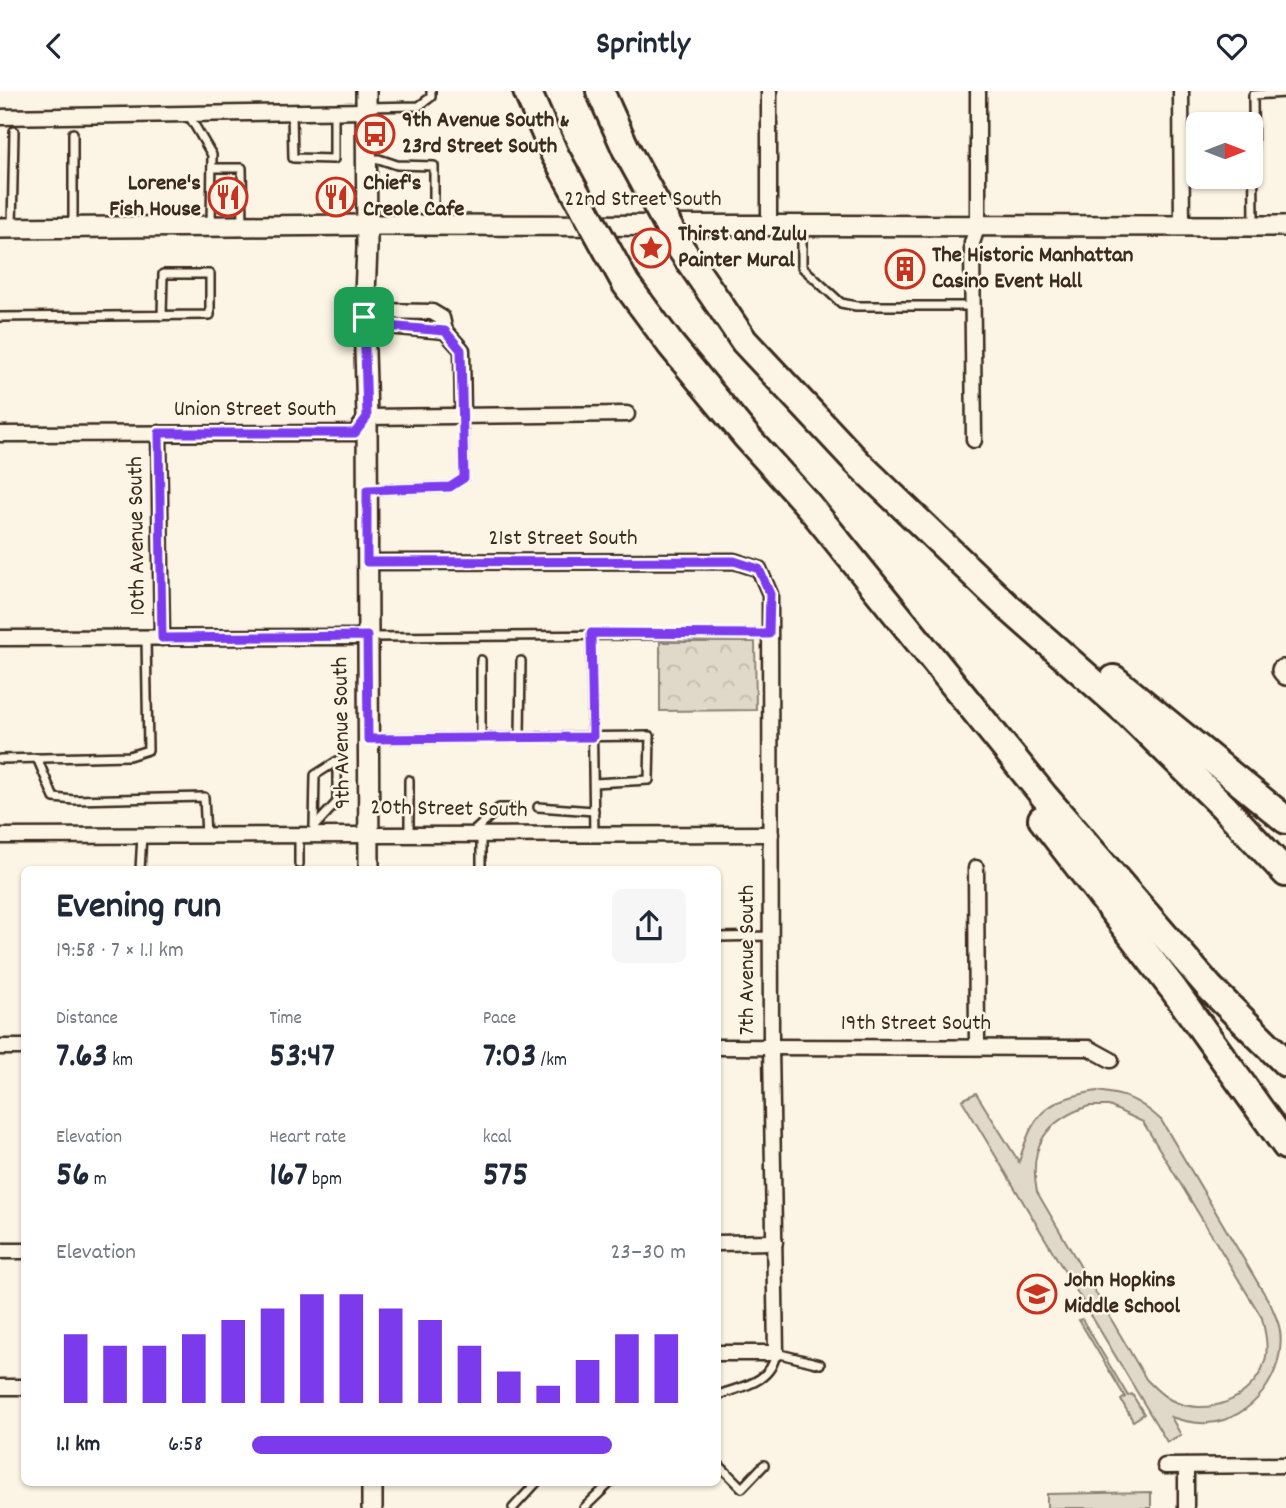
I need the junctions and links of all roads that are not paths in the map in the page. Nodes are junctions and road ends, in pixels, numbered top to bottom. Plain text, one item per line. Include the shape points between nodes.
1 (431, 91) edge
2 (527, 91) edge
3 (600, 91) edge
4 (769, 91) edge
5 (978, 91) edge
6 (1181, 91) edge
7 (1286, 93) edge
8 (366, 103) edge
9 (334, 112) junction
10 (292, 113) junction
11 (188, 114) junction
12 (0, 117) edge
13 (14, 131) dead end
14 (73, 133) dead end
15 (366, 159) junction
16 (212, 167) junction
17 (769, 224) junction
18 (802, 224) junction
19 (367, 225) junction
20 (434, 225) junction
21 (978, 225) junction
22 (211, 226) junction
23 (243, 226) junction
24 (1182, 226) junction
25 (1254, 226) junction
26 (1286, 226) edge
27 (74, 227) junction
28 (6, 228) edge
29 (972, 306) junction
30 (162, 316) junction
31 (0, 317) edge
32 (367, 317) junction
33 (627, 414) dead end
34 (367, 417) junction
35 (463, 417) junction
36 (159, 433) junction
37 (0, 435) edge
38 (974, 440) dead end
39 (858, 463) junction
40 (367, 490) junction
41 (809, 506) junction
42 (367, 562) junction
43 (759, 569) joint
44 (591, 633) junction
45 (769, 634) junction
46 (367, 636) junction
47 (0, 638) edge
48 (146, 638) junction
49 (162, 638) junction
50 (481, 660) dead end
51 (521, 661) dead end
52 (520, 737) junction
53 (593, 737) junction
54 (481, 738) junction
55 (368, 739) junction
56 (37, 758) junction
57 (0, 759) edge
58 (409, 780) dead end
59 (594, 783) junction
60 (538, 807) dead end
61 (515, 808) dead end
62 (594, 811) junction
63 (1286, 820) edge
64 (314, 831) junction
65 (142, 834) junction
66 (369, 834) junction
67 (771, 834) junction
68 (299, 835) junction
69 (594, 835) junction
70 (0, 836) edge
71 (206, 836) junction
72 (409, 836) junction
73 (475, 836) junction
74 (299, 865) dead end
75 (140, 866) edge
76 (369, 866) edge
77 (480, 866) edge
78 (976, 868) dead end
79 (1286, 873) edge
80 (772, 936) junction
81 (721, 937) edge
82 (977, 1046) junction
83 (0, 1047) edge
84 (21, 1047) edge
85 (721, 1047) edge
86 (771, 1047) junction
87 (1111, 1059) dead end
88 (1286, 1063) edge
89 (1286, 1146) edge
90 (721, 1243) edge
91 (775, 1243) junction
92 (0, 1251) edge
93 (21, 1251) edge
94 (721, 1353) edge
95 (776, 1353) junction
96 (820, 1364) dead end
97 (0, 1387) edge
98 (21, 1387) edge
99 (721, 1394) edge
100 (764, 1465) dead end
101 (1286, 1465) edge
102 (1165, 1466) dead end
103 (1186, 1466) junction
104 (721, 1467) edge
105 (372, 1486) edge
106 (533, 1486) edge
107 (607, 1486) edge
108 (372, 1508) edge
109 (513, 1508) edge
110 (584, 1508) edge
111 (1186, 1508) edge

1 - 8 lane via 431,97 419,106
2 - 41 highway, bridge via 555,155 626,284 670,345
3 - 39 highway, bridge via 680,246 744,341
4 - 17 street
5 - 21 street
6 - 24 street
7 - 25 lane via 1253,95
8 - 9 street
8 - 15 street, 9th Avenue South
9 - 10 street
9 - 10 lane via 334,159 293,158
10 - 11 street
11 - 12 street
11 - 16 lane via 212,155
13 - 28 lane
14 - 27 lane
15 - 19 street, 9th Avenue South
15 - 20 lane via 434,166
16 - 22 lane
16 - 23 lane via 242,167
17 - 18 street, 22nd Street South
17 - 20 street, 22nd Street South
18 - 21 street, 22nd Street South
18 - 29 lane via 802,267 841,303
19 - 20 street, 22nd Street South
19 - 23 street, 22nd Street South
19 - 32 street, 9th Avenue South
21 - 24 street, 22nd Street South
21 - 29 street via 972,243
22 - 23 street, 22nd Street South
22 - 27 street, 22nd Street South
24 - 25 street, 22nd Street South
25 - 26 street, 22nd Street South
27 - 28 street, 22nd Street South
29 - 38 street
30 - 30 lane via 210,315 210,274 163,274
30 - 31 lane
32 - 34 street, 9th Avenue South
32 - 35 street via 375,325 445,331 461,350
33 - 35 street, Union Street South
34 - 35 street, Union Street South
34 - 36 street, Union Street South via 355,433
34 - 40 street, 9th Avenue South
35 - 40 lane via 464,478 450,487
36 - 37 street, Union Street South
36 - 49 street, 10th Avenue South
39 - 63 highway
39 - 79 highway via 1128,713
40 - 42 street, 9th Avenue South
41 - 88 highway via 1071,827 1210,988
41 - 89 highway
42 - 43 street, 21st Street South via 734,561
42 - 46 street, 9th Avenue South
43 - 45 street, 7th Avenue South via 770,594
44 - 45 lane
44 - 46 lane
44 - 53 lane
45 - 67 street, 7th Avenue South
46 - 49 street
46 - 55 street, 9th Avenue South
47 - 48 street
48 - 49 street
48 - 56 lane via 148,750 129,756
50 - 54 lane
51 - 52 lane
52 - 53 lane
52 - 54 lane
53 - 59 lane
53 - 59 lane via 650,736 649,780
54 - 55 lane
55 - 66 street, 9th Avenue South
56 - 57 lane
56 - 71 lane via 54,798 204,797
58 - 72 lane
59 - 62 lane
60 - 62 lane
61 - 73 lane via 499,808
62 - 69 lane
64 - 64 lane via 315,775 337,761 337,802
64 - 66 street, 20th Street South
64 - 68 street, 20th Street South
65 - 70 street, 20th Street South
65 - 71 street, 20th Street South
65 - 75 lane
66 - 72 street, 20th Street South
66 - 76 street, 9th Avenue South
67 - 69 street, 20th Street South
67 - 80 street, 7th Avenue South
68 - 71 street, 20th Street South
68 - 74 lane
69 - 73 street, 20th Street South
72 - 73 street, 20th Street South
73 - 77 lane
78 - 82 street
80 - 81 lane
80 - 86 street, 7th Avenue South
82 - 86 street, 19th Street South
82 - 87 street, 19th Street South via 1089,1048
83 - 84 street
85 - 86 street, 19th Street South
86 - 91 street, 7th Avenue South
90 - 91 street
91 - 95 street, 7th Avenue South
92 - 93 street
94 - 95 street
95 - 96 lane
95 - 99 lane via 774,1366 762,1377
97 - 98 street
100 - 104 lane via 742,1488
101 - 103 street
102 - 103 street
103 - 111 street
105 - 108 street
106 - 109 lane
107 - 110 lane

